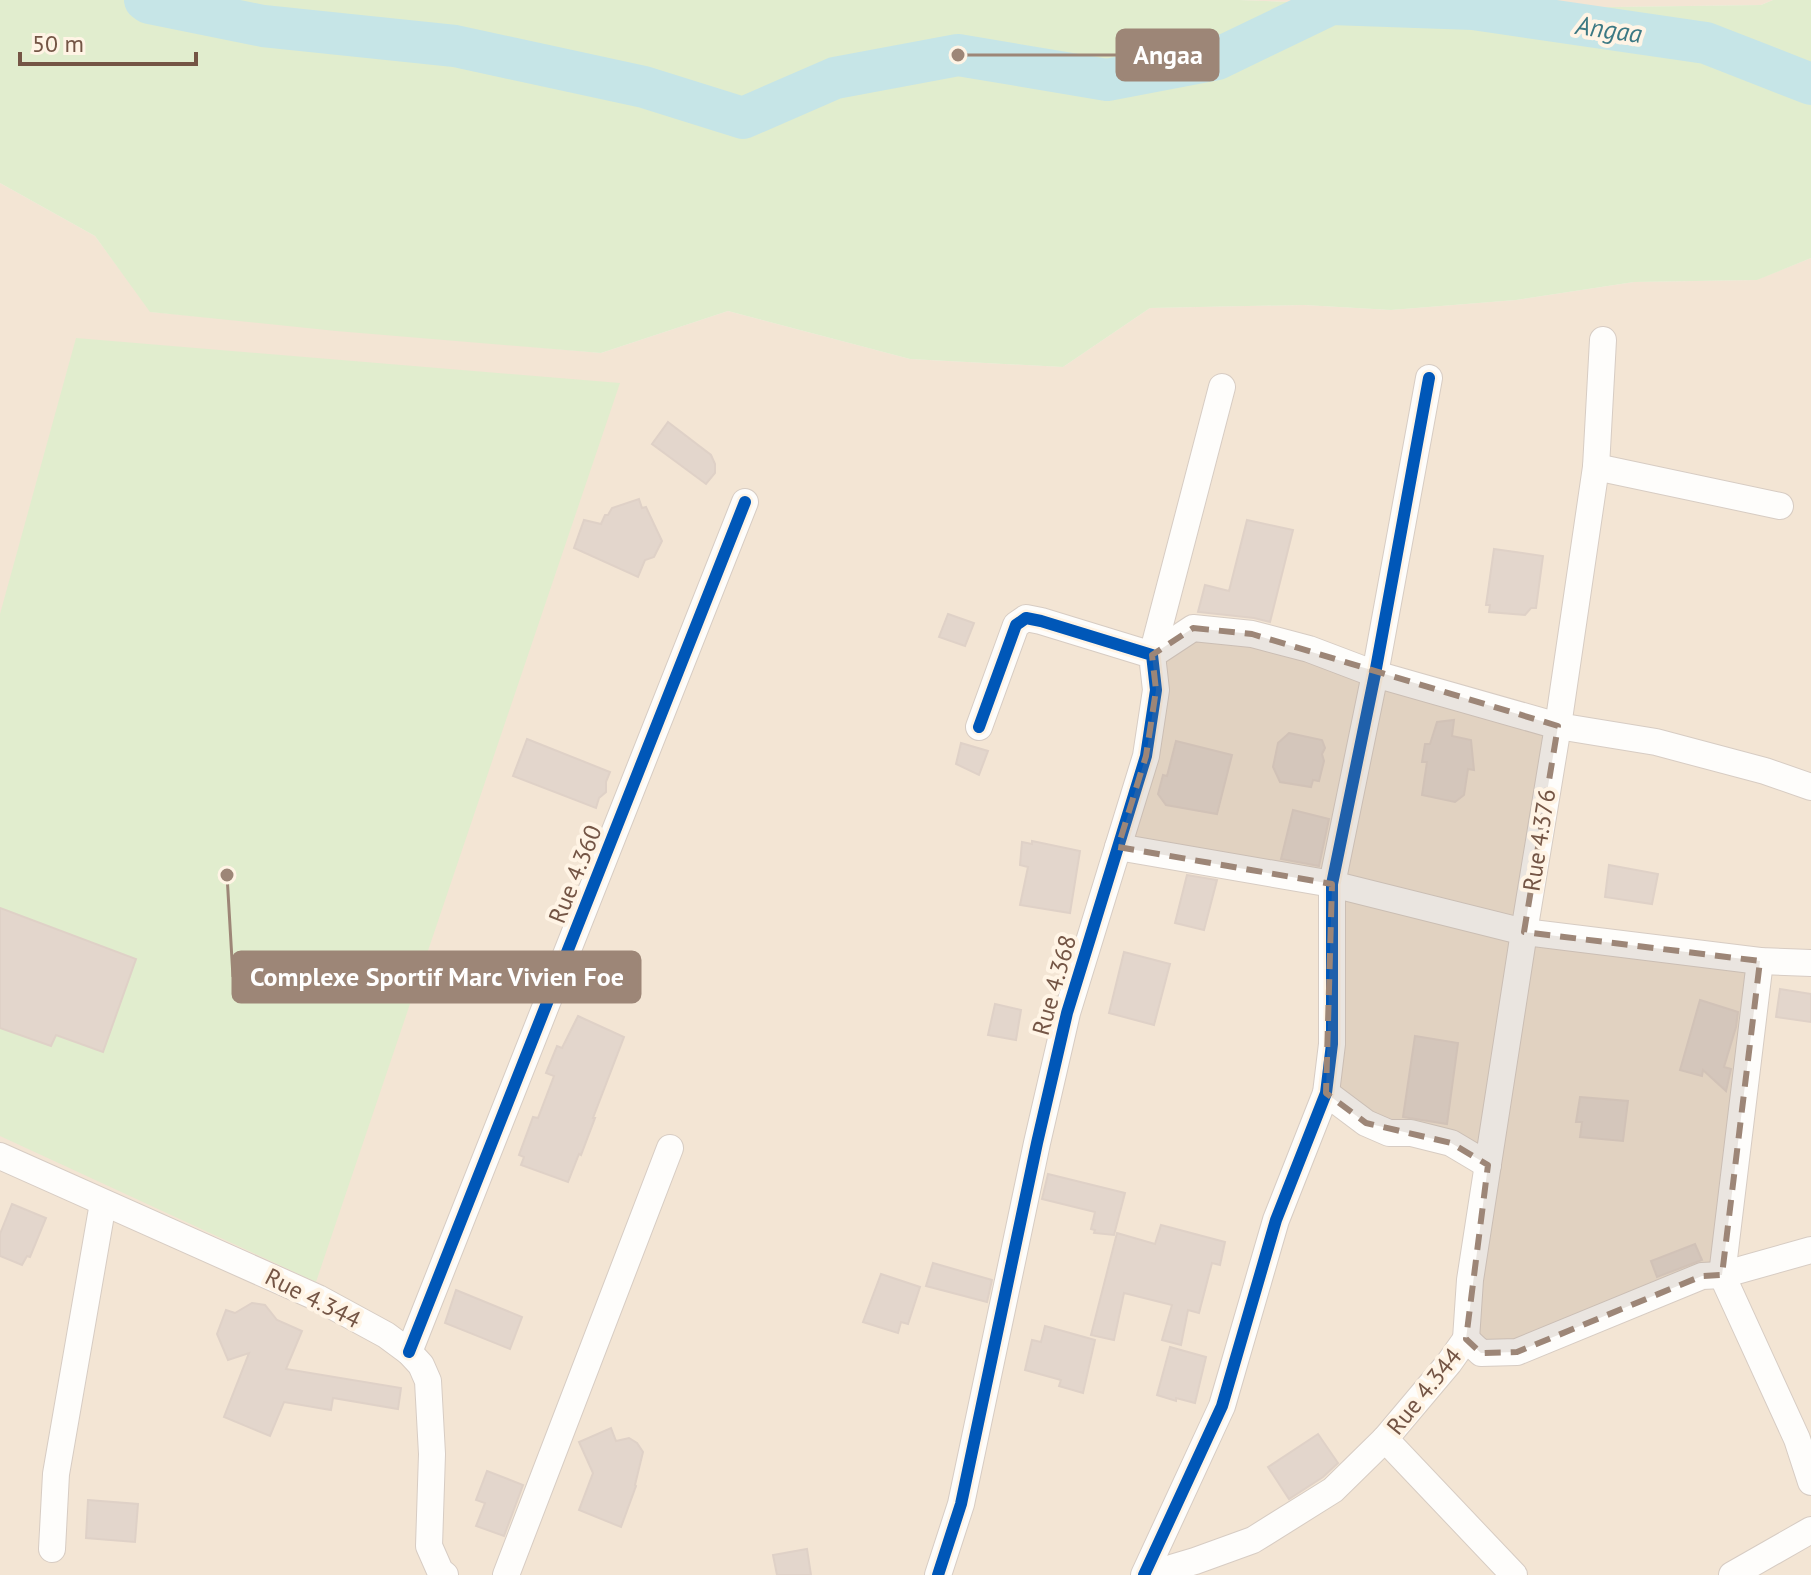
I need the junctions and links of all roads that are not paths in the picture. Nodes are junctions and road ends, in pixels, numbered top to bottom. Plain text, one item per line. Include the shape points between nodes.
1 (1603, 340) dead end
2 (1429, 378) dead end
3 (1222, 387) dead end
4 (1596, 467) junction
5 (745, 502) dead end
6 (1780, 506) dead end
7 (1152, 655) junction
8 (1375, 674) junction
9 (1558, 726) junction
10 (979, 727) dead end
11 (1811, 787) edge
12 (1118, 847) junction
13 (1332, 884) junction
14 (1524, 932) junction
15 (1760, 961) junction
16 (1811, 963) edge
17 (1326, 1093) junction
18 (670, 1148) dead end
19 (0, 1156) edge
20 (1488, 1165) junction
21 (103, 1203) junction
22 (1811, 1250) edge
23 (1722, 1275) junction
24 (1466, 1339) junction
25 (409, 1352) junction
26 (1385, 1439) junction
27 (1811, 1482) edge
28 (1811, 1530) edge
29 (52, 1549) dead end
30 (445, 1575) edge
31 (506, 1575) edge
32 (938, 1575) edge
33 (1146, 1575) edge
34 (1514, 1575) edge
35 (1732, 1575) edge

1 - 4 street, Rue 4.376
2 - 8 street
3 - 7 street, Rue 4.368
4 - 6 street
4 - 9 street, Rue 4.376
5 - 25 street, Rue 4.360
7 - 8 street via 1193,628 1252,634
7 - 10 street via 1026,618 1016,625
7 - 12 street, Rue 4.368 via 1156,690 1146,756
8 - 9 street
8 - 13 street
9 - 11 street via 1656,742
9 - 14 street, Rue 4.376
12 - 13 street
12 - 32 street, Rue 4.368 via 1067,1013 961,1504
13 - 14 street
13 - 17 street via 1332,1044
14 - 15 street
14 - 20 street, Rue 4.376
15 - 16 street
15 - 23 street
17 - 20 street via 1366,1123 1389,1133 1451,1143
17 - 33 street via 1276,1220 1222,1406
18 - 31 street
19 - 21 street, Rue 4.344
20 - 24 street, Rue 4.376
21 - 25 street, Rue 4.344 via 318,1298
21 - 29 street via 56,1474
22 - 23 street, Rue 4.344
23 - 24 street, Rue 4.344 via 1702,1276 1517,1352 1481,1353
23 - 27 street via 1797,1439
24 - 26 street, Rue 4.344
25 - 30 street, Rue 4.344 via 428,1381 429,1546
26 - 33 street, Rue 4.344 via 1333,1490 1253,1540
26 - 34 street
28 - 35 street

